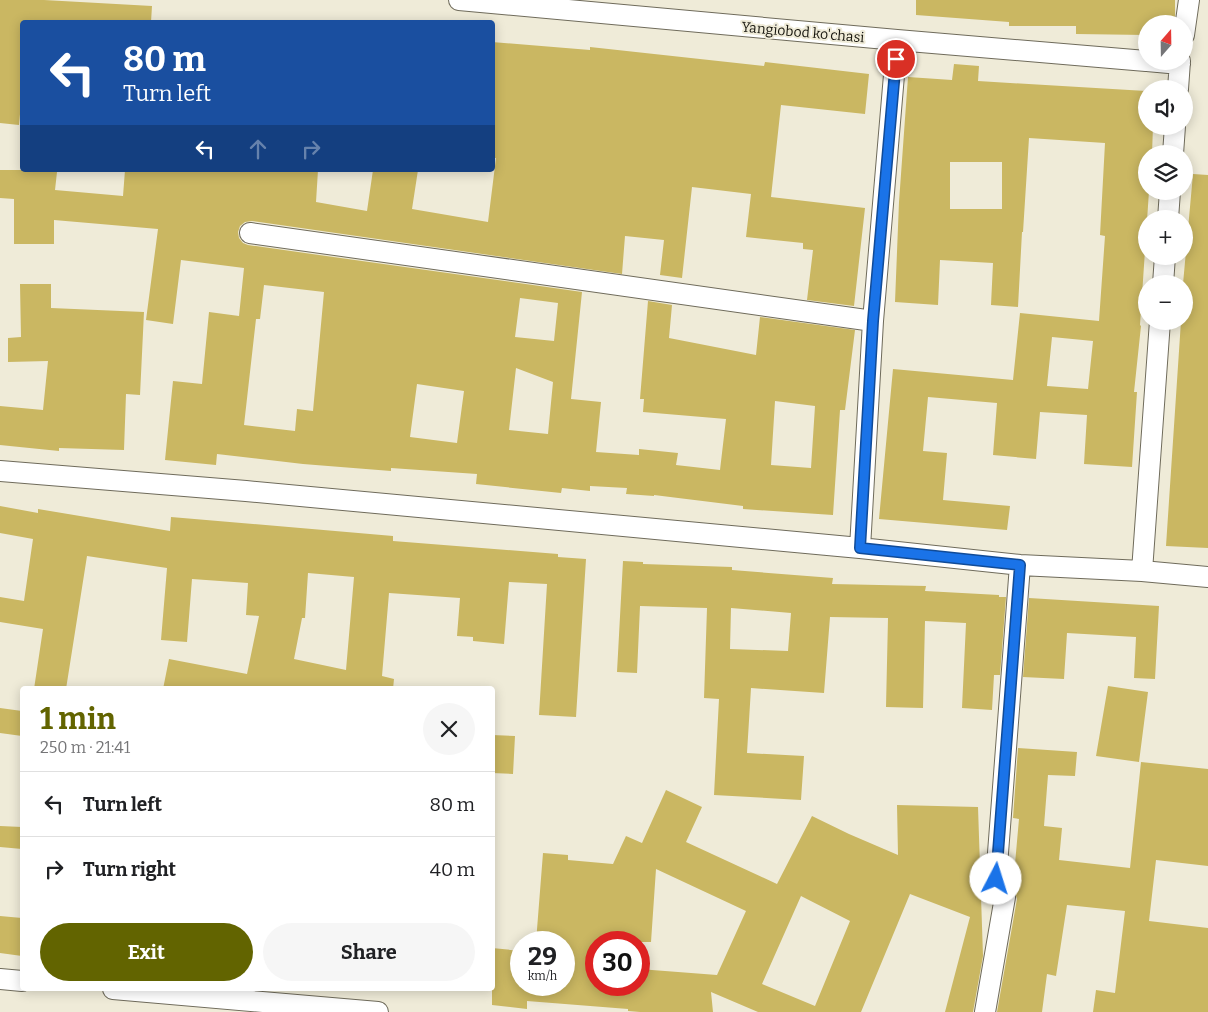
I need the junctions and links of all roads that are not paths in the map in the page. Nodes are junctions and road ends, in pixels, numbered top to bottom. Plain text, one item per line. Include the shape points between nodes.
1 (459, 0) edge
2 (1189, 0) edge
3 (1187, 15) edge
4 (897, 40) junction
5 (1138, 60) edge
6 (250, 233) dead end
7 (873, 321) junction
8 (1159, 330) edge
9 (0, 471) edge
10 (860, 548) junction
11 (1020, 565) junction
12 (1142, 571) junction
13 (1208, 577) edge
14 (0, 979) edge
15 (20, 981) edge
16 (135, 991) edge
17 (378, 1012) edge
18 (985, 1012) edge

1 - 4 street, Yangiobod ko'chasi
2 - 3 street
4 - 5 street, Yangiobod ko'chasi
4 - 7 street
6 - 7 street
7 - 10 street
8 - 12 street
9 - 10 street via 246,490
10 - 11 street
11 - 12 street
11 - 18 street via 996,879 1005,897
12 - 13 street
14 - 15 street
16 - 17 street

